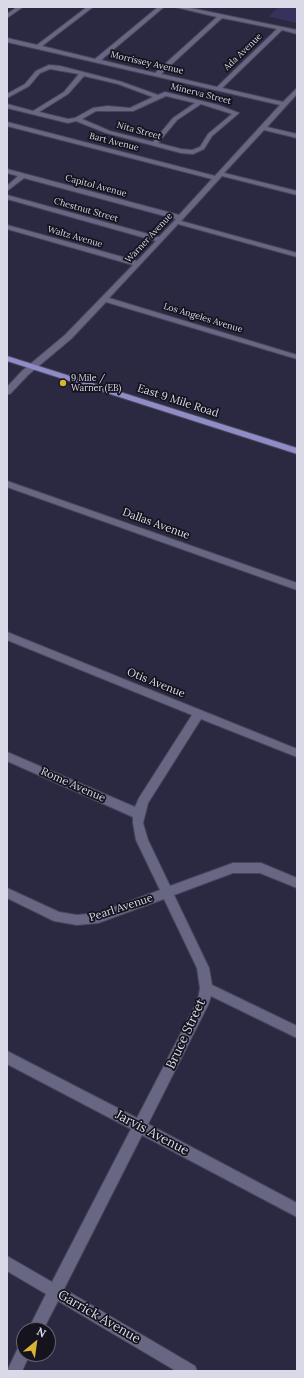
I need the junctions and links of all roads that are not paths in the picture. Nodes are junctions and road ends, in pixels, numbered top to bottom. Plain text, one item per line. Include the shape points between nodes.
1 (20, 7) edge
2 (90, 7) edge
3 (161, 7) edge
4 (178, 7) edge
5 (7, 16) edge
6 (221, 16) junction
7 (280, 29) junction
8 (297, 32) edge
9 (7, 40) edge
10 (38, 47) junction
11 (96, 61) junction
12 (127, 69) junction
13 (82, 74) junction
14 (156, 74) junction
15 (113, 81) junction
16 (218, 89) junction
17 (297, 90) edge
18 (7, 96) edge
19 (158, 96) junction
20 (200, 102) junction
21 (284, 104) junction
22 (7, 106) edge
23 (33, 114) junction
24 (77, 119) junction
25 (7, 124) edge
26 (263, 128) junction
27 (297, 136) edge
28 (154, 144) junction
29 (199, 151) joint
30 (7, 171) edge
31 (23, 175) junction
32 (219, 176) junction
33 (7, 188) edge
34 (297, 193) edge
35 (7, 197) edge
36 (179, 220) junction
37 (7, 227) edge
38 (161, 240) junction
39 (297, 255) edge
40 (138, 264) junction
41 (103, 299) junction
42 (297, 357) edge
43 (7, 358) edge
44 (33, 366) junction
45 (7, 392) edge
46 (297, 451) edge
47 (7, 484) edge
48 (297, 587) edge
49 (7, 636) edge
50 (199, 713) junction
51 (297, 753) edge
52 (7, 756) edge
53 (139, 814) junction
54 (297, 883) edge
55 (168, 892) junction
56 (7, 893) edge
57 (206, 988) junction
58 (297, 1032) edge
59 (7, 1057) edge
60 (140, 1127) junction
61 (297, 1210) edge
62 (7, 1263) edge
63 (55, 1292) junction
64 (39, 1322) edge
65 (18, 1362) edge
66 (14, 1371) edge
67 (190, 1371) edge

1 - 5 street
2 - 10 street
3 - 11 street
4 - 6 street
6 - 7 street
6 - 14 street
7 - 8 street
7 - 16 street, Ada Avenue
9 - 10 street, Morrissey Avenue
10 - 11 street, Morrissey Avenue
11 - 12 street, Morrissey Avenue
12 - 14 street, Morrissey Avenue
12 - 15 street
13 - 15 street, Minerva Street
13 - 18 street, Minerva Street via 49,68 38,72 27,85
13 - 23 street via 66,93
14 - 16 street, Morrissey Avenue
15 - 19 street, Minerva Street
16 - 21 street, Morrissey Avenue
17 - 21 street, Warner Avenue
19 - 20 street, Minerva Street via 170,94
19 - 24 street via 137,108 126,111 95,109
20 - 28 street via 171,122
20 - 29 street, Minerva Street via 236,114 210,135
21 - 26 street, Warner Avenue
22 - 23 street
23 - 24 street via 62,121
24 - 28 street, Nita Street via 108,132
25 - 32 street, Bart Avenue
26 - 27 street
26 - 32 street, Warner Avenue
28 - 29 street, Nita Street via 181,151
30 - 31 street, Capitol Avenue
31 - 33 street
31 - 36 street, Capitol Avenue
32 - 34 street, Bart Avenue
32 - 36 street, Warner Avenue
35 - 38 street, Chestnut Street
36 - 38 street, Warner Avenue
36 - 39 street, Capitol Avenue
37 - 40 street, Waltz Avenue
38 - 40 street, Warner Avenue
40 - 41 street, Warner Avenue
41 - 42 street, Los Angeles Avenue
41 - 44 street, Warner Avenue via 68,337
43 - 44 main road, East 9 Mile Road
44 - 45 street, Warner Avenue
44 - 46 main road, East 9 Mile Road
47 - 48 street, Dallas Avenue
49 - 50 street, Otis Avenue
50 - 51 street, Otis Avenue
50 - 53 street, Bruce Street via 143,801
52 - 53 street, Rome Avenue
53 - 55 street, Bruce Street via 140,832
54 - 55 street via 261,868 242,867
55 - 56 street, Pearl Avenue via 98,918 77,920 54,915
55 - 57 street, Bruce Street via 201,961
57 - 58 street
57 - 60 street, Bruce Street via 201,1008
59 - 60 street, Jarvis Avenue
60 - 61 street, Jarvis Avenue
60 - 63 street, Bruce Street
62 - 63 street, Garrick Avenue
63 - 64 street, Bruce Street
63 - 67 street, Garrick Avenue
65 - 66 street

